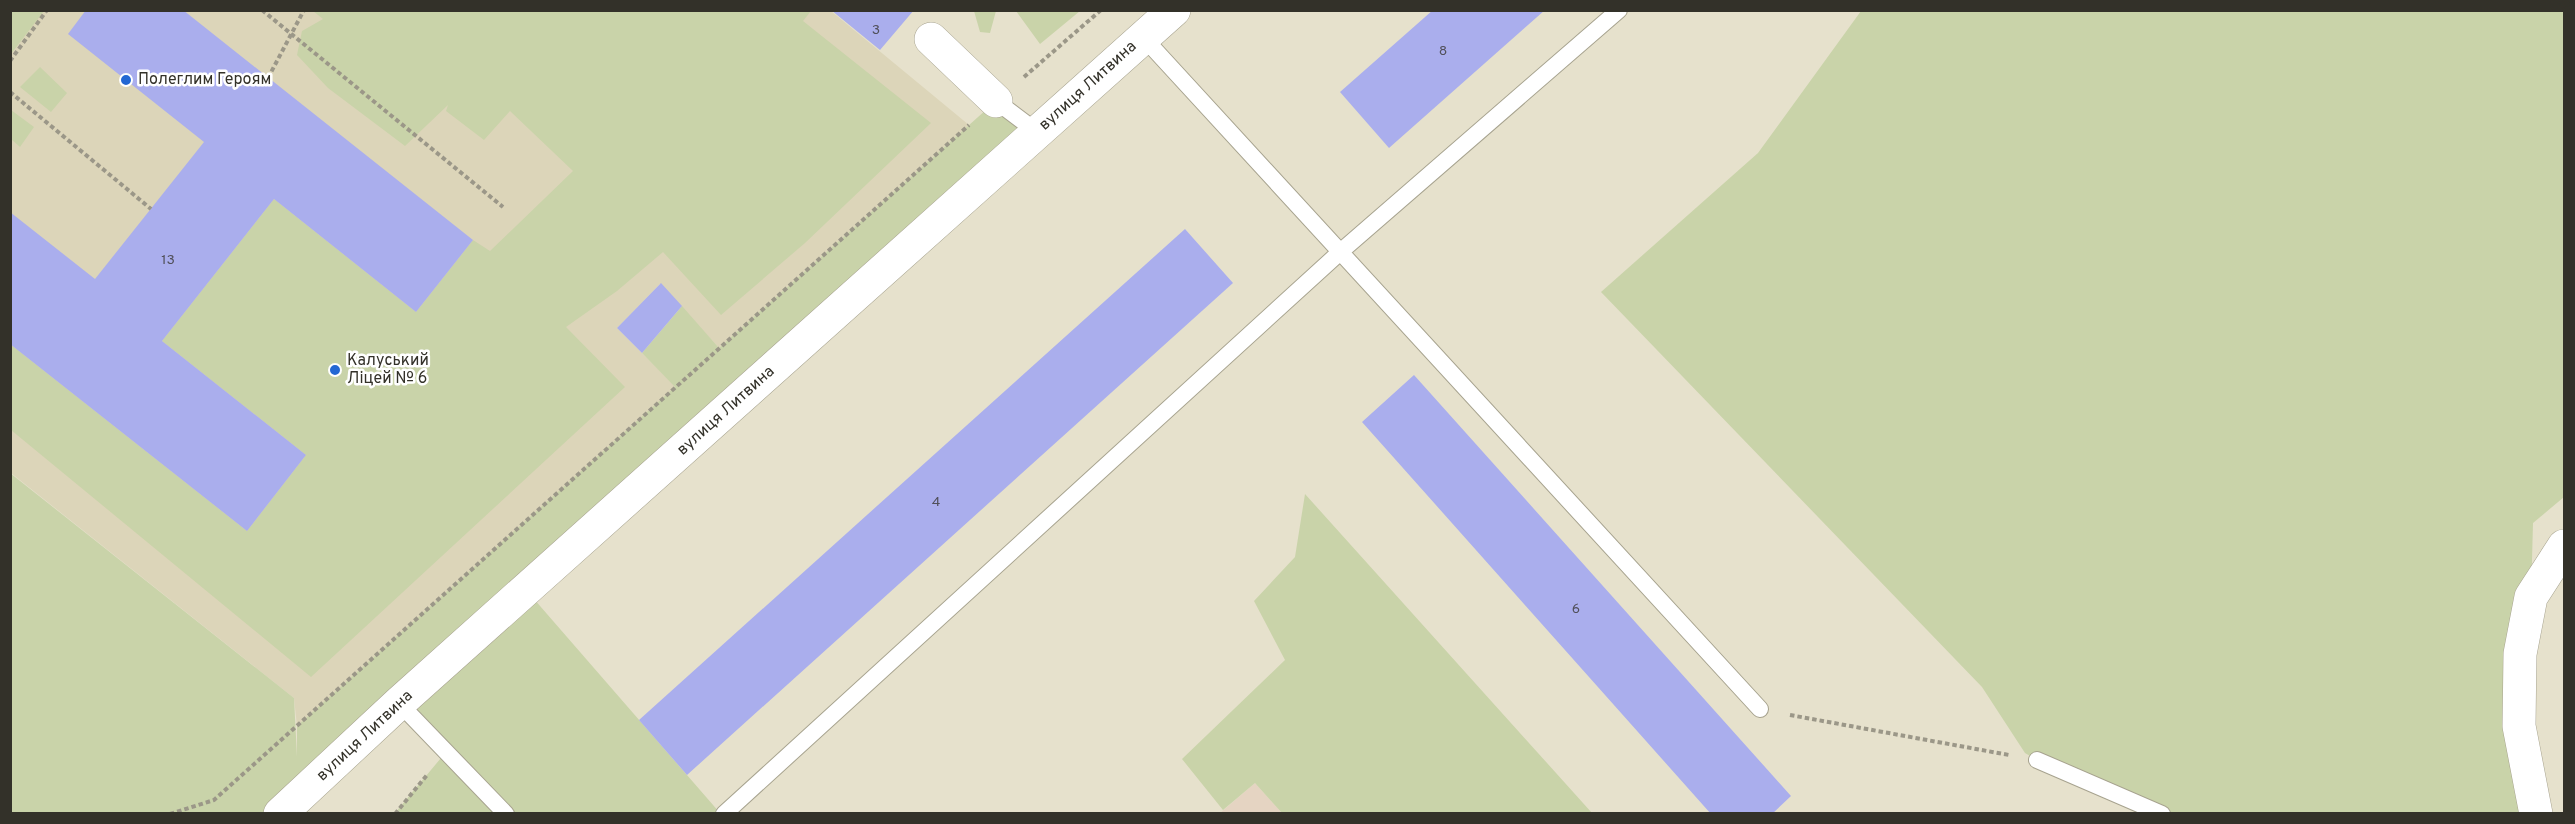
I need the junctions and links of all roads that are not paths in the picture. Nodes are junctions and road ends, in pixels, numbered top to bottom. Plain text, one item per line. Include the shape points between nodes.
1 (1174, 10) edge
2 (1619, 10) edge
3 (1143, 37) junction
4 (931, 39) dead end
5 (996, 101) joint
6 (1037, 132) junction
7 (1339, 253) junction
8 (2565, 546) edge
9 (399, 703) junction
10 (1760, 709) road end
11 (2037, 760) road end
12 (291, 808) edge
13 (506, 813) edge
14 (724, 813) edge
15 (2162, 813) edge
16 (2536, 813) edge

1 - 3 street, вулиця Литвина
2 - 7 lane
3 - 6 street, вулиця Литвина
3 - 7 lane
4 - 5 street
5 - 6 lane
6 - 9 street, вулиця Литвина
7 - 10 lane
7 - 14 lane
8 - 16 street via 2531,597 2520,654 2519,726
9 - 12 street, вулиця Литвина
9 - 13 lane
11 - 15 lane

